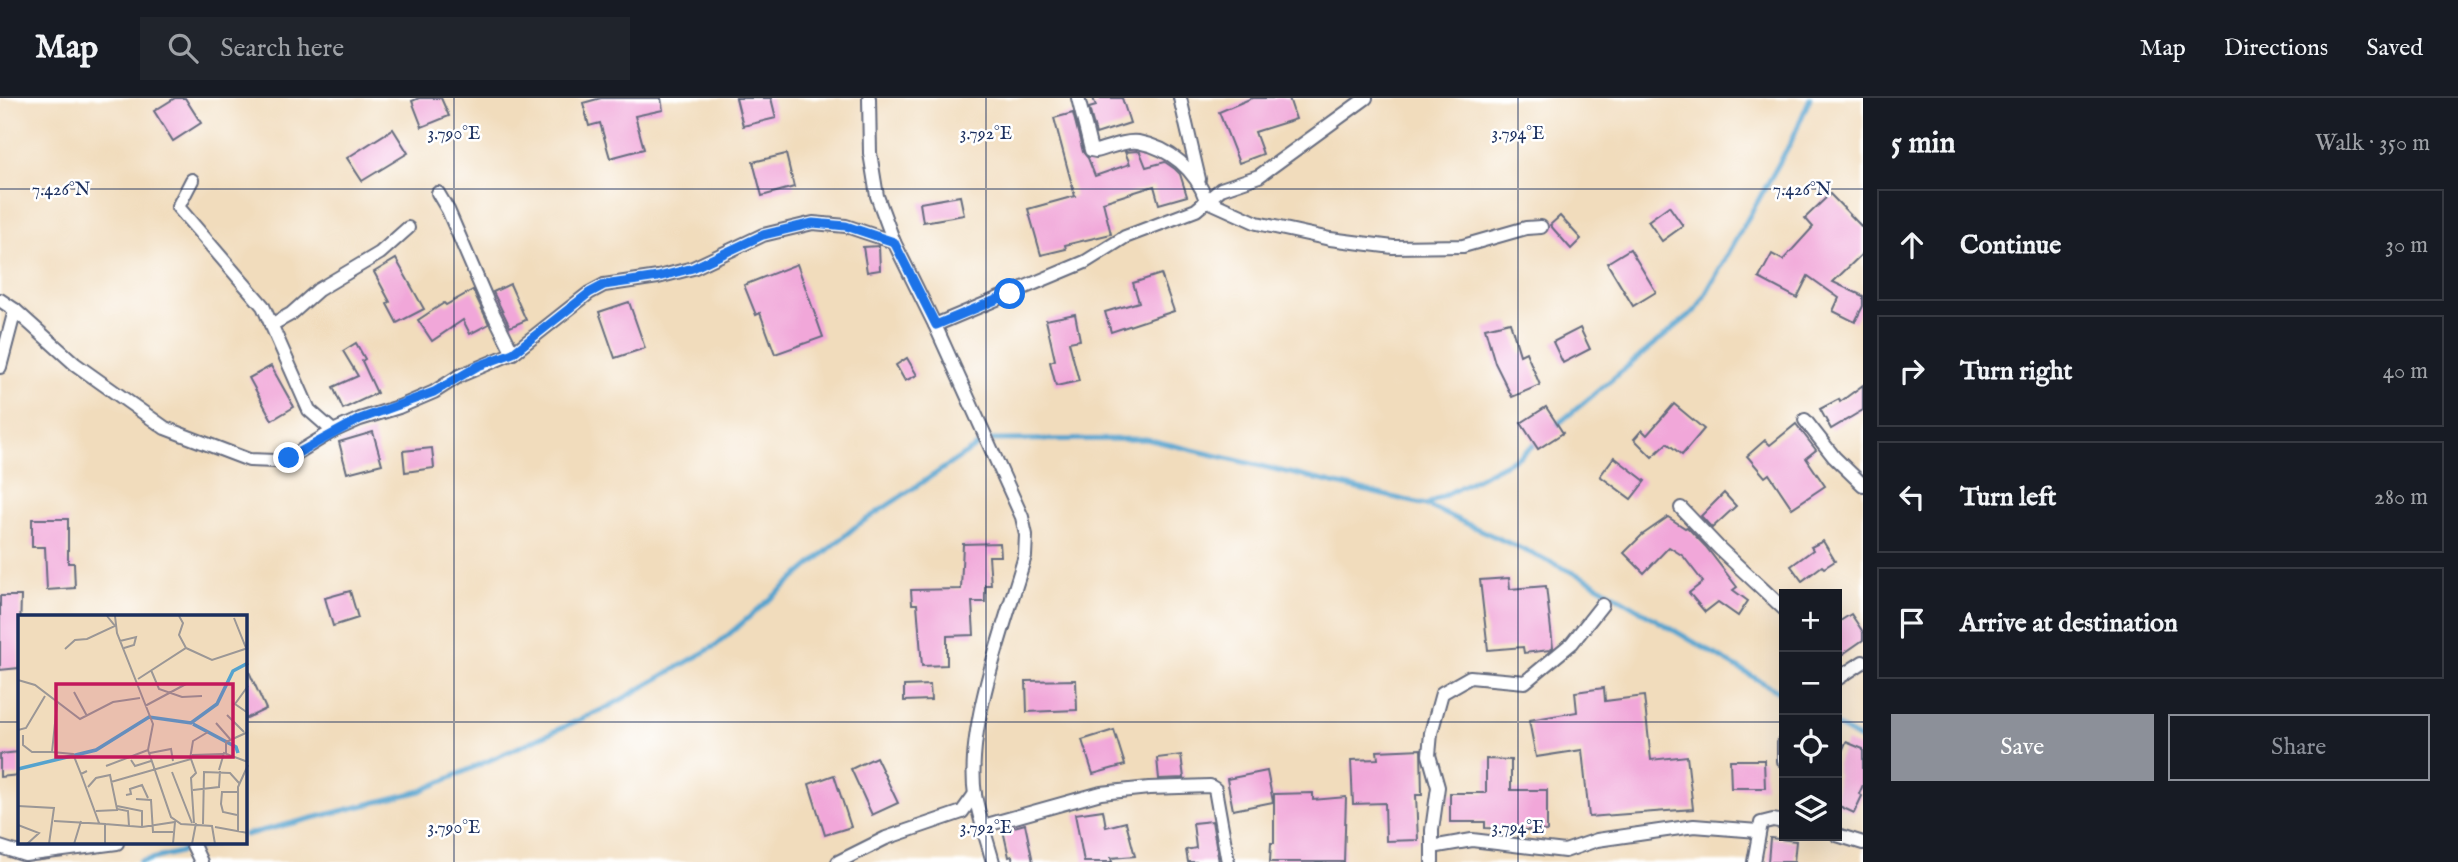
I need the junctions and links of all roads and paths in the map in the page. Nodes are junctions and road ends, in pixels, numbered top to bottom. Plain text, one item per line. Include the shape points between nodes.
1 (869, 98) edge
2 (1077, 98) edge
3 (1180, 98) edge
4 (1366, 98) edge
5 (192, 180) dead end
6 (1201, 186) junction
7 (438, 193) dead end
8 (1206, 200) junction
9 (1541, 227) dead end
10 (408, 228) dead end
11 (894, 242) junction
12 (0, 300) edge
13 (15, 310) junction
14 (271, 325) junction
15 (936, 325) junction
16 (513, 353) junction
17 (0, 367) edge
18 (1805, 420) dead end
19 (333, 431) junction
20 (1863, 485) edge
21 (1681, 508) dead end
22 (1779, 604) edge
23 (1602, 605) dead end
24 (1863, 662) edge
25 (1842, 676) edge
26 (975, 794) junction
27 (1779, 821) edge
28 (983, 827) junction
29 (1758, 831) junction
30 (1842, 837) edge
31 (1863, 843) edge
32 (109, 844) edge
33 (192, 844) edge
34 (0, 847) edge
35 (1432, 847) junction
36 (201, 862) edge
37 (838, 862) edge
38 (993, 862) edge
39 (1228, 862) edge
40 (1432, 862) edge
41 (1755, 862) edge

1 - 11 street via 877,196
2 - 6 street via 1091,150 1136,141 1174,156
3 - 6 street
4 - 8 street via 1259,176 1221,189
5 - 14 street via 178,207 263,306
6 - 8 street
7 - 16 street
8 - 9 street via 1257,223 1393,247 1463,246
8 - 15 street via 1196,210 1125,237 1086,262
10 - 14 street via 380,253
11 - 15 street
11 - 16 street via 846,226 813,223 763,235 693,268 604,285
12 - 13 street
13 - 17 street
13 - 19 street via 75,364 153,420 249,460 289,458
14 - 19 street via 309,410
15 - 26 street via 1026,535 1025,556 982,705
16 - 19 street via 478,366 434,392
18 - 20 street
21 - 22 street
23 - 35 street via 1572,643 1525,682 1470,677 1442,693 1429,755 1438,787
24 - 25 street
26 - 28 street
26 - 37 street via 962,811 886,838
27 - 29 street via 1761,823
28 - 38 street
28 - 39 street via 1101,793 1210,786 1215,789
29 - 35 street via 1694,826 1597,840 1566,852 1472,840
29 - 41 street
30 - 31 street
32 - 34 street via 25,855
33 - 36 street
35 - 40 street

